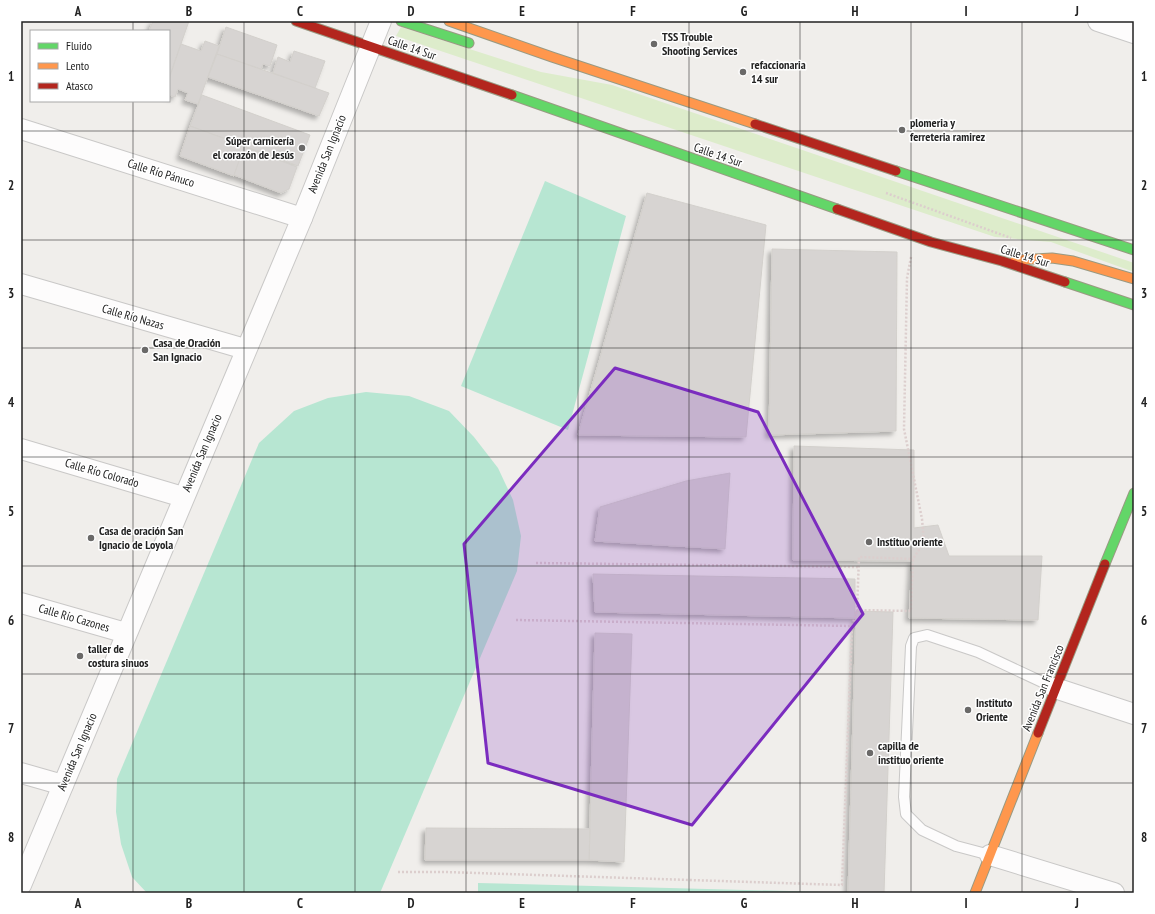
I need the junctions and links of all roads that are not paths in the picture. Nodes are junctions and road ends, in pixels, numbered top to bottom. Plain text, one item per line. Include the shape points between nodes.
1 (296, 21) edge
2 (381, 21) edge
3 (401, 21) edge
4 (449, 21) edge
5 (1098, 21) edge
6 (1134, 33) edge
7 (371, 46) junction
8 (479, 47) dead end
9 (521, 56) dead end
10 (552, 57) junction
11 (21, 129) edge
12 (302, 218) junction
13 (1134, 250) edge
14 (1002, 261) junction
15 (1134, 279) edge
16 (21, 284) edge
17 (1134, 305) edge
18 (246, 350) junction
19 (21, 449) edge
20 (1134, 493) edge
21 (183, 497) junction
22 (1127, 530) edge
23 (21, 603) edge
24 (126, 633) junction
25 (1055, 688) junction
26 (1134, 714) edge
27 (21, 773) edge
28 (63, 785) junction
29 (990, 855) junction
30 (21, 885) edge
31 (975, 893) edge
32 (1114, 893) edge

1 - 7 main road, Calle 14 Sur
2 - 7 street, Avenida San Ignacio
3 - 8 main road
4 - 10 main road
5 - 6 street
7 - 12 street, Avenida San Ignacio
7 - 14 main road, Calle 14 Sur via 915,237
9 - 10 main road
10 - 13 main road
11 - 12 street, Calle Río Pánuco
12 - 18 street, Avenida San Ignacio
14 - 15 main road via 1052,258 1073,261
14 - 17 main road, Calle 14 Sur
16 - 18 street, Calle Río Nazas
18 - 21 street, Avenida San Ignacio
19 - 21 street, Calle Río Colorado
20 - 22 main road, Avenida San Francisco
21 - 24 street, Avenida San Ignacio
22 - 25 main road, Avenida San Francisco
23 - 24 street, Calle Río Cazones
24 - 28 street, Avenida San Ignacio
25 - 26 street
25 - 29 main road, Avenida San Francisco
25 - 29 lane via 978,652 927,635 914,638 911,646 904,797 906,814 922,830 939,839
27 - 28 street
28 - 30 street, Avenida San Ignacio
29 - 31 main road, Avenida San Francisco
29 - 32 street

